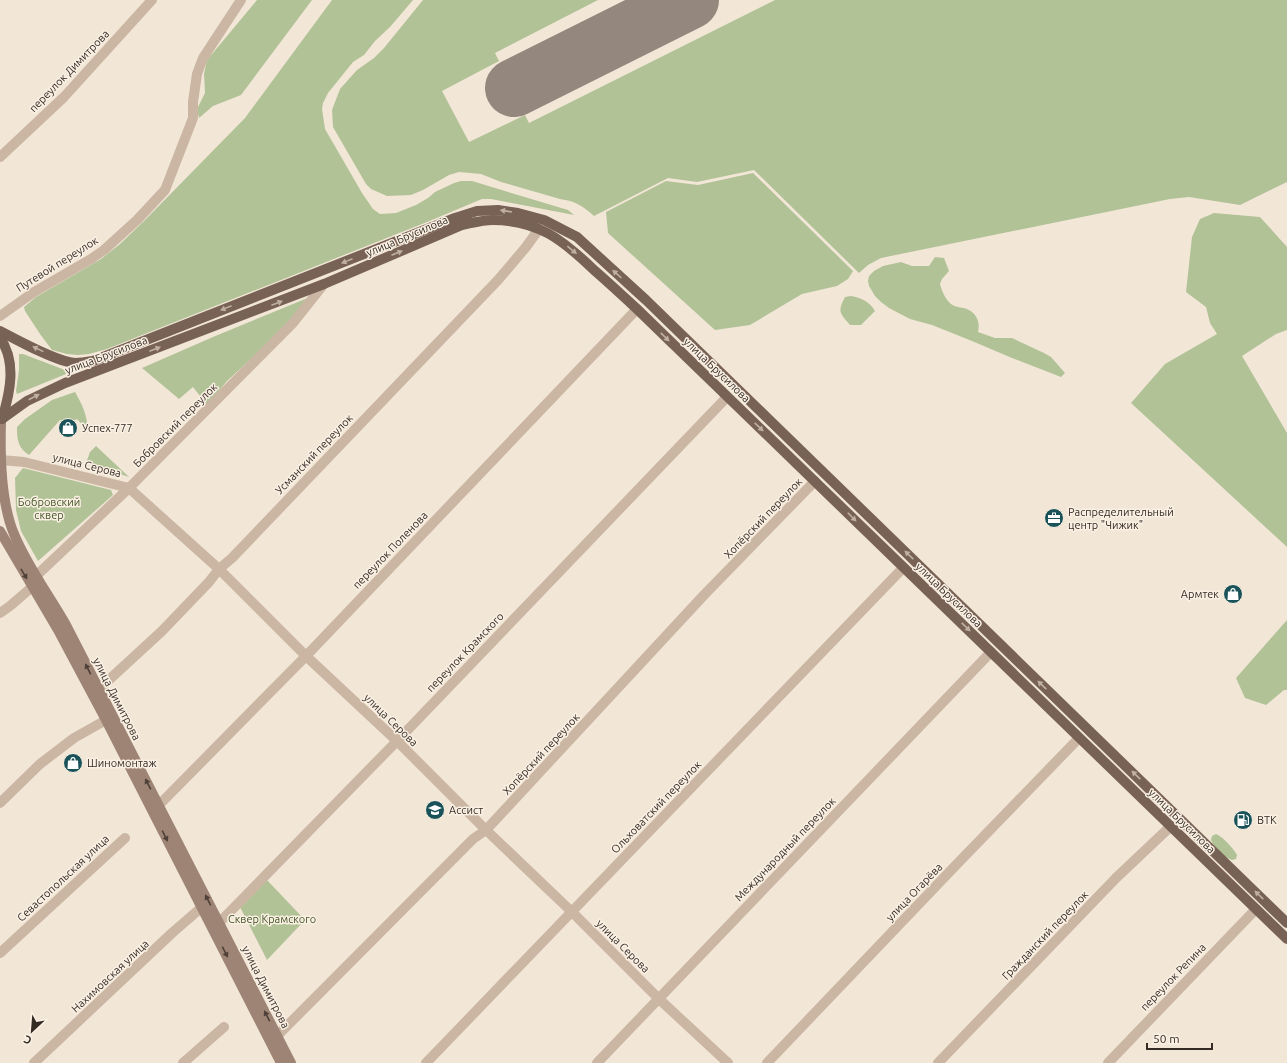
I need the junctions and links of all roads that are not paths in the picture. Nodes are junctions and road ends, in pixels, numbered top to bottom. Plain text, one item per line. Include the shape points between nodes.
1 (152, 0) edge
2 (241, 0) edge
3 (0, 157) edge
4 (540, 229) junction
5 (324, 284) junction
6 (637, 309) junction
7 (0, 316) edge
8 (0, 331) edge
9 (0, 338) edge
10 (727, 397) junction
11 (1, 422) edge
12 (1, 460) junction
13 (815, 481) junction
14 (129, 488) junction
15 (0, 531) edge
16 (903, 568) junction
17 (219, 569) junction
18 (36, 576) junction
19 (32, 587) junction
20 (956, 600) junction
21 (947, 609) junction
22 (0, 613) edge
23 (991, 652) junction
24 (306, 656) junction
25 (99, 689) junction
26 (106, 720) junction
27 (1079, 738) junction
28 (397, 741) junction
29 (0, 803) edge
30 (159, 805) junction
31 (1171, 826) junction
32 (486, 830) junction
33 (125, 838) dead end
34 (202, 907) junction
35 (1256, 909) junction
36 (572, 912) junction
37 (219, 922) junction
38 (1287, 922) edge
39 (1287, 939) edge
40 (0, 953) edge
41 (658, 999) junction
42 (224, 1027) dead end
43 (277, 1036) junction
44 (34, 1063) edge
45 (183, 1063) edge
46 (281, 1063) edge
47 (291, 1063) edge
48 (426, 1063) edge
49 (597, 1063) edge
50 (728, 1063) edge
51 (767, 1063) edge
52 (938, 1063) edge
53 (1108, 1063) edge

1 - 3 street, переулок Димитрова via 64,97
2 - 7 street, Путевой переулок via 203,58 193,102 193,118 165,190 104,250 34,292
5 -> 4 main road, улица Брусилова via 462,225 492,220 522,223
4 -> 6 main road, улица Брусилова via 572,249
4 - 17 street, Усманский переулок via 498,280
11 -> 5 main road, улица Брусилова via 26,401 57,386
5 - 14 street, Бобровский переулок via 293,323
6 -> 10 main road, улица Брусилова
6 - 24 street, переулок Поленова
20 -> 8 main road, улица Брусилова via 646,300 577,237 544,220 498,210 477,211 93,361 66,362
9 - 11 main road, улица Димитрова via 6,348 10,367 8,395
10 -> 13 main road, улица Брусилова
10 - 28 street, переулок Крамского
11 - 12 main road, улица Димитрова
12 - 14 street, улица Серова via 24,462
12 - 18 main road, улица Димитрова via 7,513 14,534
13 -> 16 main road, улица Брусилова
13 - 32 street, Хопёрский переулок via 704,595
14 - 17 street, улица Серова
14 - 18 street, Бобровский переулок
15 -> 19 main road, улица Димитрова
16 - 21 main road, улица Брусилова
16 - 36 street, Ольховатский переулок
17 - 24 street, улица Серова
17 - 25 street, Усманский переулок via 162,631
25 -> 18 main road, улица Димитрова via 66,625
19 - 22 street
19 - 26 main road, улица Димитрова
20 - 21 main road
38 -> 20 main road, улица Брусилова
21 -> 23 main road, улица Брусилова
23 - 27 main road, улица Брусилова
23 - 41 street, Международный переулок
24 - 28 street, улица Серова
24 - 30 street, переулок Поленова
30 -> 25 main road, улица Димитрова
26 - 29 street via 74,738 40,764
26 -> 34 main road, улица Димитрова
27 - 31 main road, улица Брусилова
27 - 51 street, улица Огарёва
28 - 32 street, улица Серова
28 - 37 street, переулок Крамского
37 -> 30 main road, улица Димитрова
31 - 35 main road, улица Брусилова
31 - 52 street, Гражданский переулок via 1116,878
32 - 36 street, улица Серова
32 - 43 street, Хопёрский переулок via 473,839
33 - 40 street, Севастопольская улица
34 - 44 street, Нахимовская улица
34 -> 46 main road, улица Димитрова
35 - 39 main road, улица Брусилова
35 - 53 street, переулок Репина
36 - 41 street, улица Серова
36 - 48 street, Ольховатский переулок
43 -> 37 main road, улица Димитрова
41 - 49 street, Международный переулок
41 - 50 street, улица Серова
42 - 45 street
43 - 47 main road, улица Димитрова

